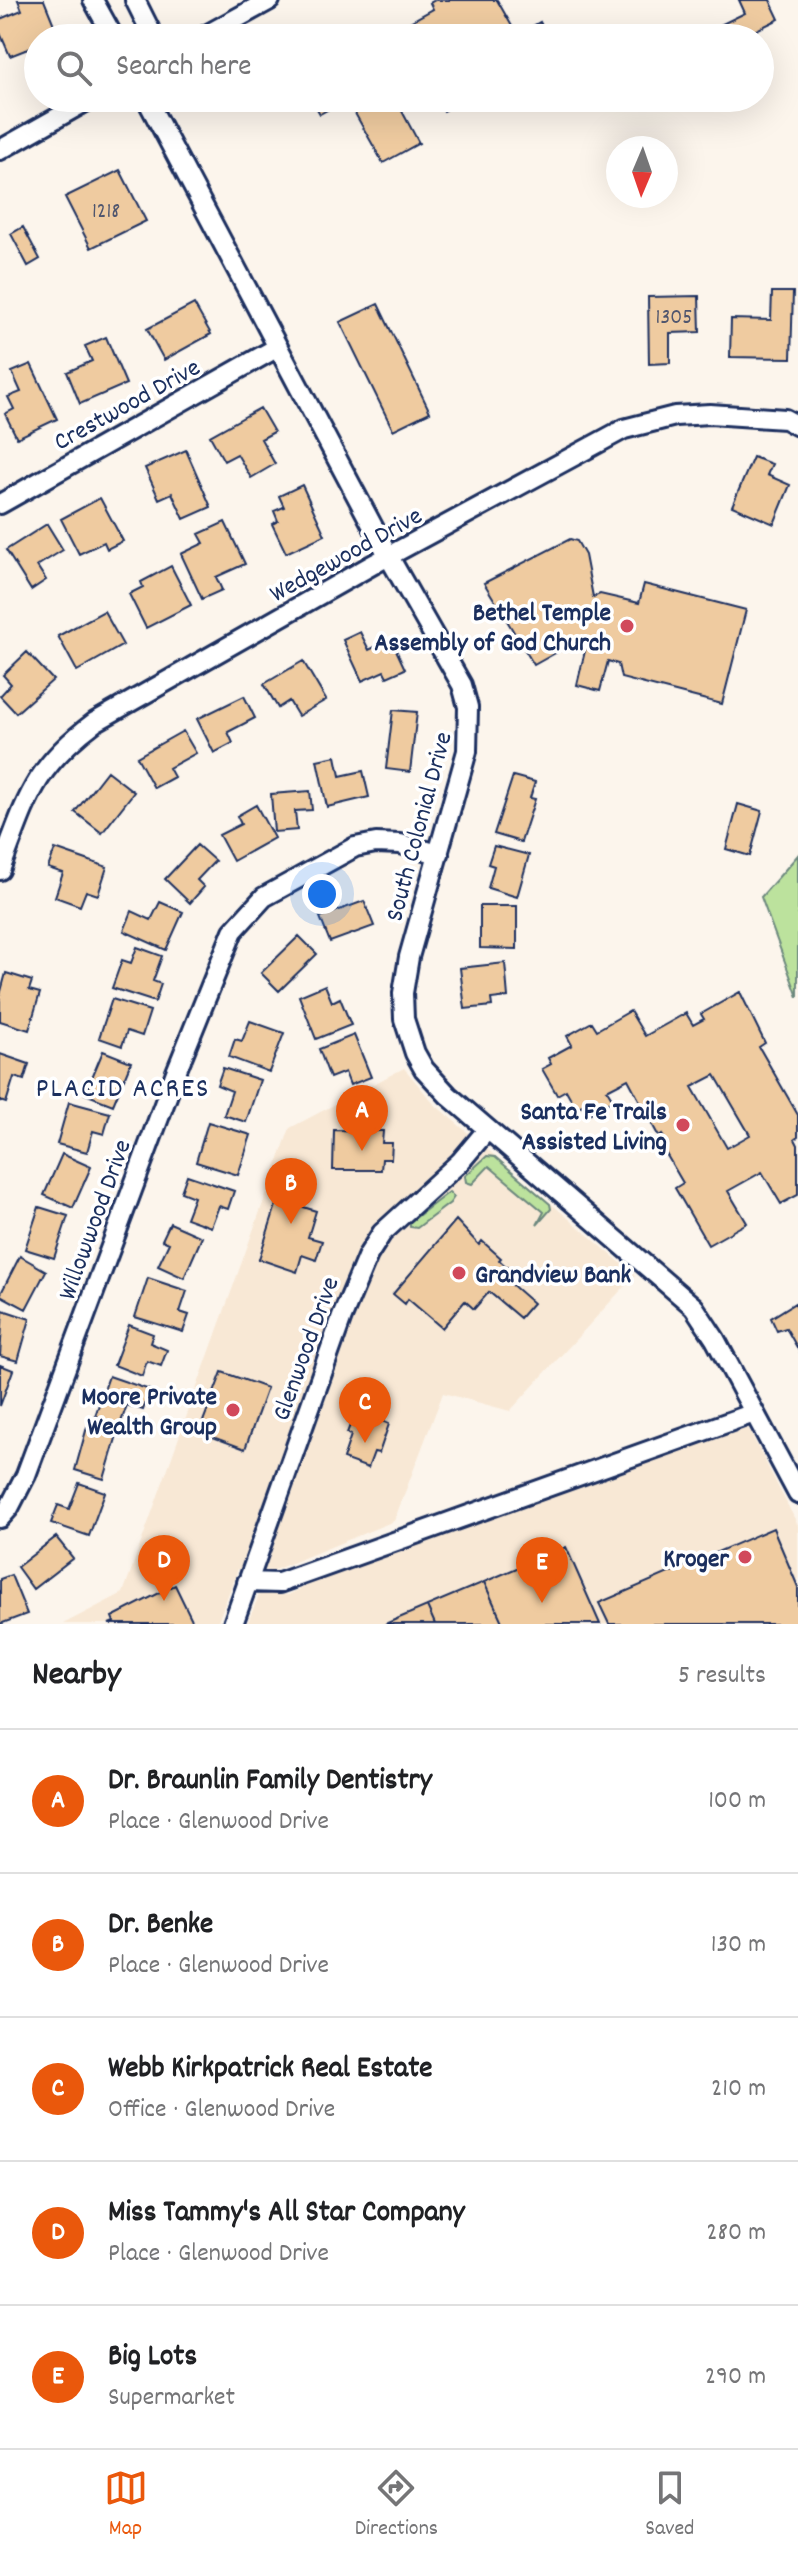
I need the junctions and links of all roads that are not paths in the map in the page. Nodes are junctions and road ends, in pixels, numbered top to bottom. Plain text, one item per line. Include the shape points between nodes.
1 (93, 0) edge
2 (135, 0) edge
3 (270, 0) edge
4 (106, 24) edge
5 (147, 24) edge
6 (226, 24) edge
7 (67, 112) edge
8 (153, 112) edge
9 (0, 150) edge
10 (278, 347) junction
11 (798, 426) edge
12 (0, 504) edge
13 (389, 557) junction
14 (439, 854) junction
15 (0, 870) edge
16 (487, 1130) junction
17 (754, 1413) junction
18 (798, 1494) edge
19 (0, 1518) edge
20 (247, 1582) junction
21 (233, 1624) edge

1 - 4 street
2 - 5 street
3 - 6 street
7 - 9 street
8 - 10 street, South Colonial Drive
10 - 12 street, Crestwood Drive
10 - 13 street, South Colonial Drive
11 - 13 street, Wedgewood Drive via 785,419 710,414 675,416 624,429
13 - 14 street, South Colonial Drive via 453,666 468,707 467,751
13 - 15 street, Wedgewood Drive via 95,722 63,746 35,783
14 - 16 street, South Colonial Drive via 405,977 404,1019 424,1069
14 - 19 street, Willowwood Drive via 400,844 355,847 264,897 233,931 26,1475
16 - 17 street, South Colonial Drive via 694,1307
16 - 20 street, Glenwood Drive via 446,1176 382,1233 368,1255
17 - 18 street, South Colonial Drive
17 - 20 street via 279,1583
20 - 21 street, Glenwood Drive

